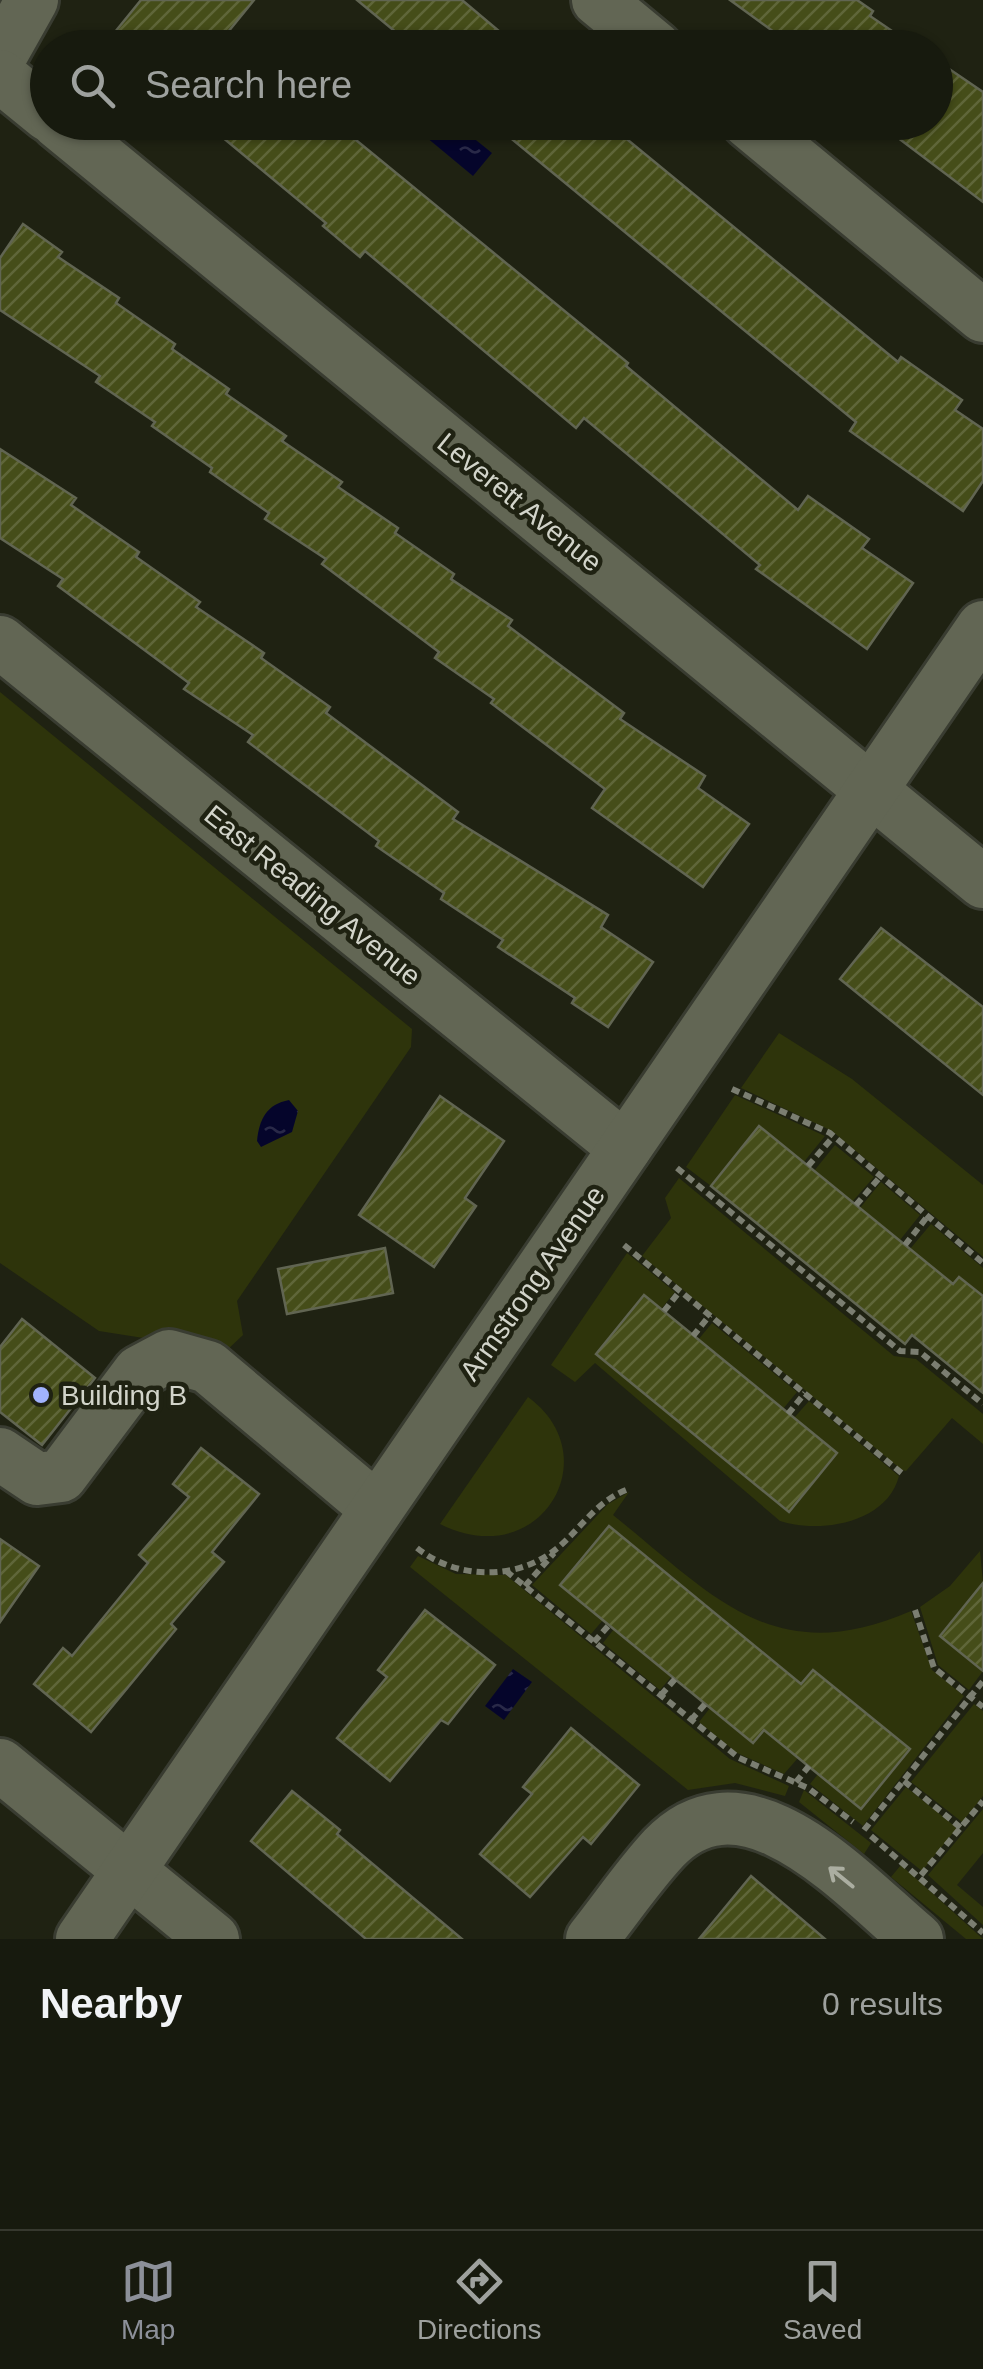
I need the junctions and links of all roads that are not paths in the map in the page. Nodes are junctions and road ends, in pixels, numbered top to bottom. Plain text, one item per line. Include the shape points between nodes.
1 (32, 0) edge
2 (598, 0) edge
3 (634, 30) edge
4 (0, 57) edge
5 (0, 76) edge
6 (30, 100) edge
7 (78, 140) edge
8 (770, 140) edge
9 (983, 316) edge
10 (983, 627) edge
11 (0, 642) edge
12 (870, 790) junction
13 (983, 882) edge
14 (625, 1148) junction
15 (0, 1454) edge
16 (376, 1508) junction
17 (0, 1766) edge
18 (129, 1870) junction
19 (82, 1939) edge
20 (212, 1939) edge
21 (592, 1939) edge
22 (917, 1939) edge

1 - 4 street
2 - 3 street
5 - 6 street
7 - 12 street, Leverett Avenue
8 - 9 street
10 - 12 street, Armstrong Avenue
11 - 14 street, East Reading Avenue
12 - 13 street, Leverett Avenue
12 - 14 street, Armstrong Avenue
14 - 16 street, Armstrong Avenue
15 - 16 street via 36,1480 60,1476 140,1372 168,1356 208,1366
16 - 18 street, Armstrong Avenue
17 - 18 street
18 - 19 street, Armstrong Avenue
18 - 20 street
22 -> 21 street via 799,1842 748,1818 717,1818 688,1829 665,1847

